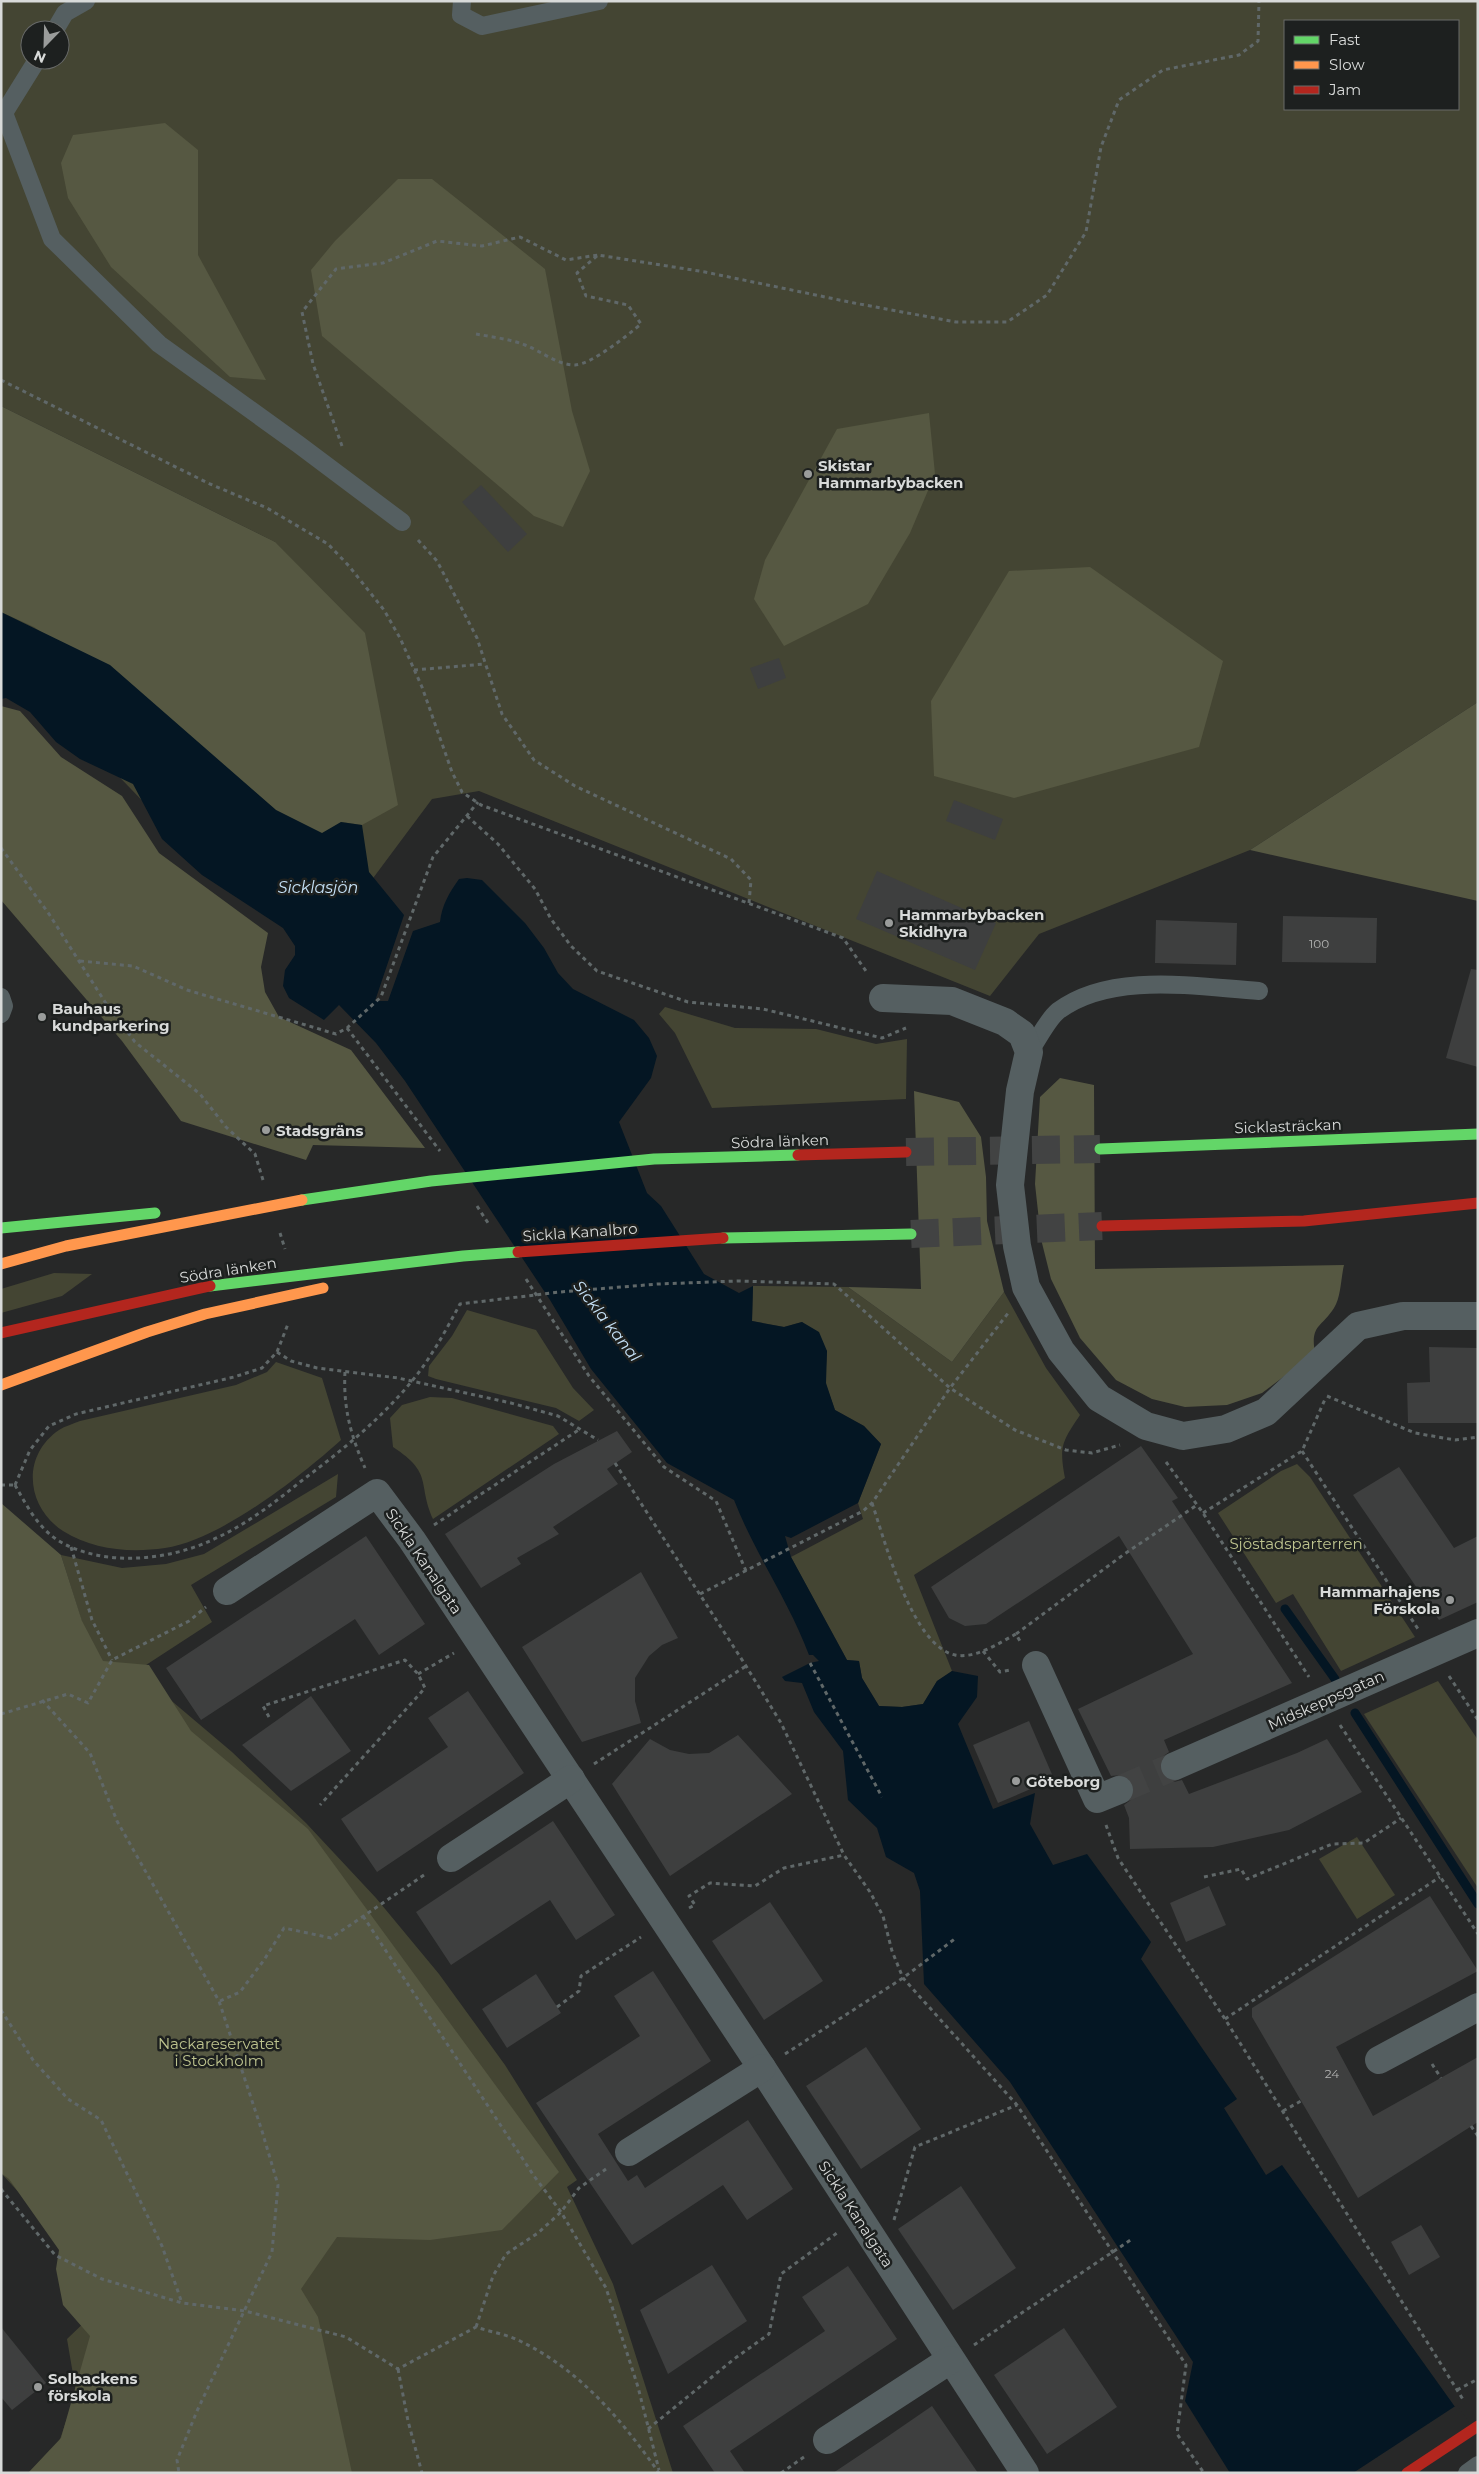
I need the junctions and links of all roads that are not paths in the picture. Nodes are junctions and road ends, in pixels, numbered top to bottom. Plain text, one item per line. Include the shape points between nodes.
1 (86, 1) edge
2 (462, 1) edge
3 (599, 1) edge
4 (61, 20) edge
5 (31, 70) edge
6 (402, 522) road end
7 (1259, 991) dead end
8 (1, 997) edge
9 (883, 998) road end
10 (1, 1014) edge
11 (1029, 1052) junction
12 (1478, 1134) edge
13 (1100, 1149) tunnel mouth
14 (906, 1152) tunnel mouth
15 (323, 1196) junction
16 (1478, 1203) edge
17 (186, 1210) dead end
18 (167, 1212) dead end
19 (1304, 1221) junction
20 (1410, 1222) dead end
21 (1102, 1226) tunnel mouth
22 (1, 1228) edge
23 (911, 1234) tunnel mouth
24 (463, 1256) junction
25 (1, 1264) edge
26 (350, 1282) dead end
27 (330, 1286) dead end
28 (1478, 1316) edge
29 (1, 1333) edge
30 (1, 1386) edge
31 (227, 1591) road end
32 (1478, 1634) edge
33 (1036, 1665) road end
34 (1175, 1766) tunnel mouth
35 (571, 1779) junction
36 (1108, 1794) road end
37 (451, 1858) road end
38 (1478, 2007) edge
39 (1379, 2060) dead end
40 (762, 2068) junction
41 (629, 2152) road end
42 (950, 2360) junction
43 (1478, 2426) edge
44 (827, 2440) dead end
45 (1478, 2465) edge
46 (1025, 2473) edge
47 (1407, 2473) edge
48 (1466, 2473) edge

1 - 4 lane via 65,13
2 - 3 lane via 461,15 482,26
5 - 6 lane via 4,113 52,239 158,344
7 - 11 lane via 1157,984 1118,988 1082,998 1057,1012
8 - 10 lane via 4,1006
9 - 11 street via 952,1001 1005,1022 1022,1034
11 - 28 street via 1020,1091 1010,1185 1017,1246 1026,1287 1061,1351 1099,1398 1146,1426 1183,1436 1226,1429 1266,1412 1358,1326 1403,1316
12 - 13 main road, Sicklasträckan
14 - 15 main road, Södra länken via 654,1159 431,1180
15 - 17 main road
15 - 25 main road via 66,1246
16 - 19 main road
18 - 22 main road
19 - 20 main road
19 - 21 main road
23 - 24 main road, Sickla Kanalbro via 700,1238
24 - 26 main road
24 - 29 main road, Södra länken via 220,1284
27 - 30 main road via 204,1314
31 - 35 street, Sickla Kanalgata via 377,1493 412,1540
32 - 34 street, Midskeppsgatan
33 - 36 street
35 - 37 street
35 - 40 street, Sickla Kanalgata
38 - 39 street
40 - 41 street
40 - 42 street, Sickla Kanalgata
42 - 44 street
42 - 46 street, Sickla Kanalgata
43 - 47 main road
45 - 48 lane

